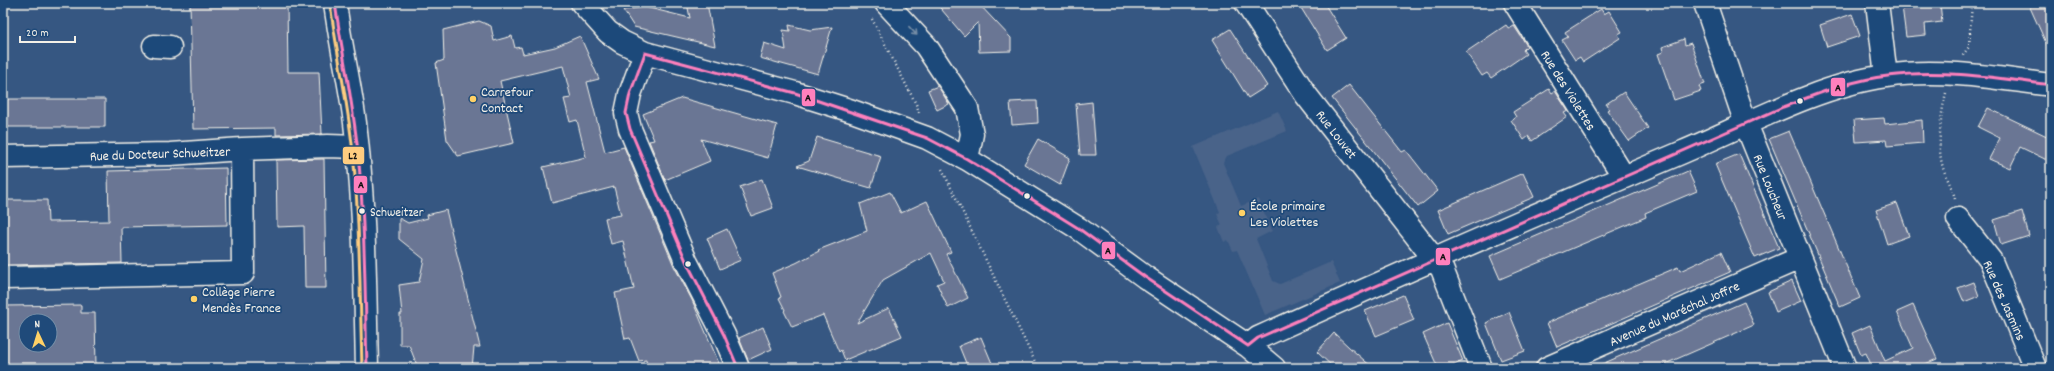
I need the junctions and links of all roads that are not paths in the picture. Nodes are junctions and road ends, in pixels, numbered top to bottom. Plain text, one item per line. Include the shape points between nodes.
1 (336, 3) edge
2 (582, 3) edge
3 (1246, 3) edge
4 (1515, 3) edge
5 (1704, 3) edge
6 (1877, 3) edge
7 (878, 10) edge
8 (645, 53) junction
9 (1886, 76) junction
10 (2051, 85) edge
11 (1746, 124) junction
12 (357, 147) junction
13 (242, 149) junction
14 (3, 157) edge
15 (968, 159) junction
16 (1624, 177) junction
17 (1958, 219) road end
18 (1800, 258) junction
19 (1435, 259) junction
20 (4, 278) dead end
21 (1248, 346) junction
22 (1266, 365) edge
23 (366, 368) edge
24 (738, 368) edge
25 (1481, 368) edge
26 (1547, 368) edge
27 (1845, 368) edge
28 (2035, 368) edge

1 - 12 street
2 - 8 street via 608,32
3 - 19 street, Rue Louvet via 1306,95
4 - 16 street, Rue des Violettes
5 - 11 street, Rue Loucheur
6 - 9 street
7 -> 15 street via 926,46 967,108 972,134
8 - 15 street via 852,111 927,138
8 - 24 street via 626,113 630,129 686,261
9 - 10 street via 1950,75
9 - 11 street via 1840,86
11 - 16 street
11 - 18 street, Rue Loucheur
12 - 13 street
12 - 23 street via 365,236
13 - 14 street, Rue du Docteur Schweitzer via 170,154
13 - 20 street, Rue du Docteur Schweitzer via 243,273
15 - 21 street via 1078,228 1145,277
16 - 19 street
17 - 28 street, Rue des Jasmins via 1991,261
18 - 26 street, Avenue du Maréchal Joffre
18 - 27 street, Rue Loucheur
19 - 21 street via 1258,338
19 - 25 street via 1453,295
21 - 22 street

